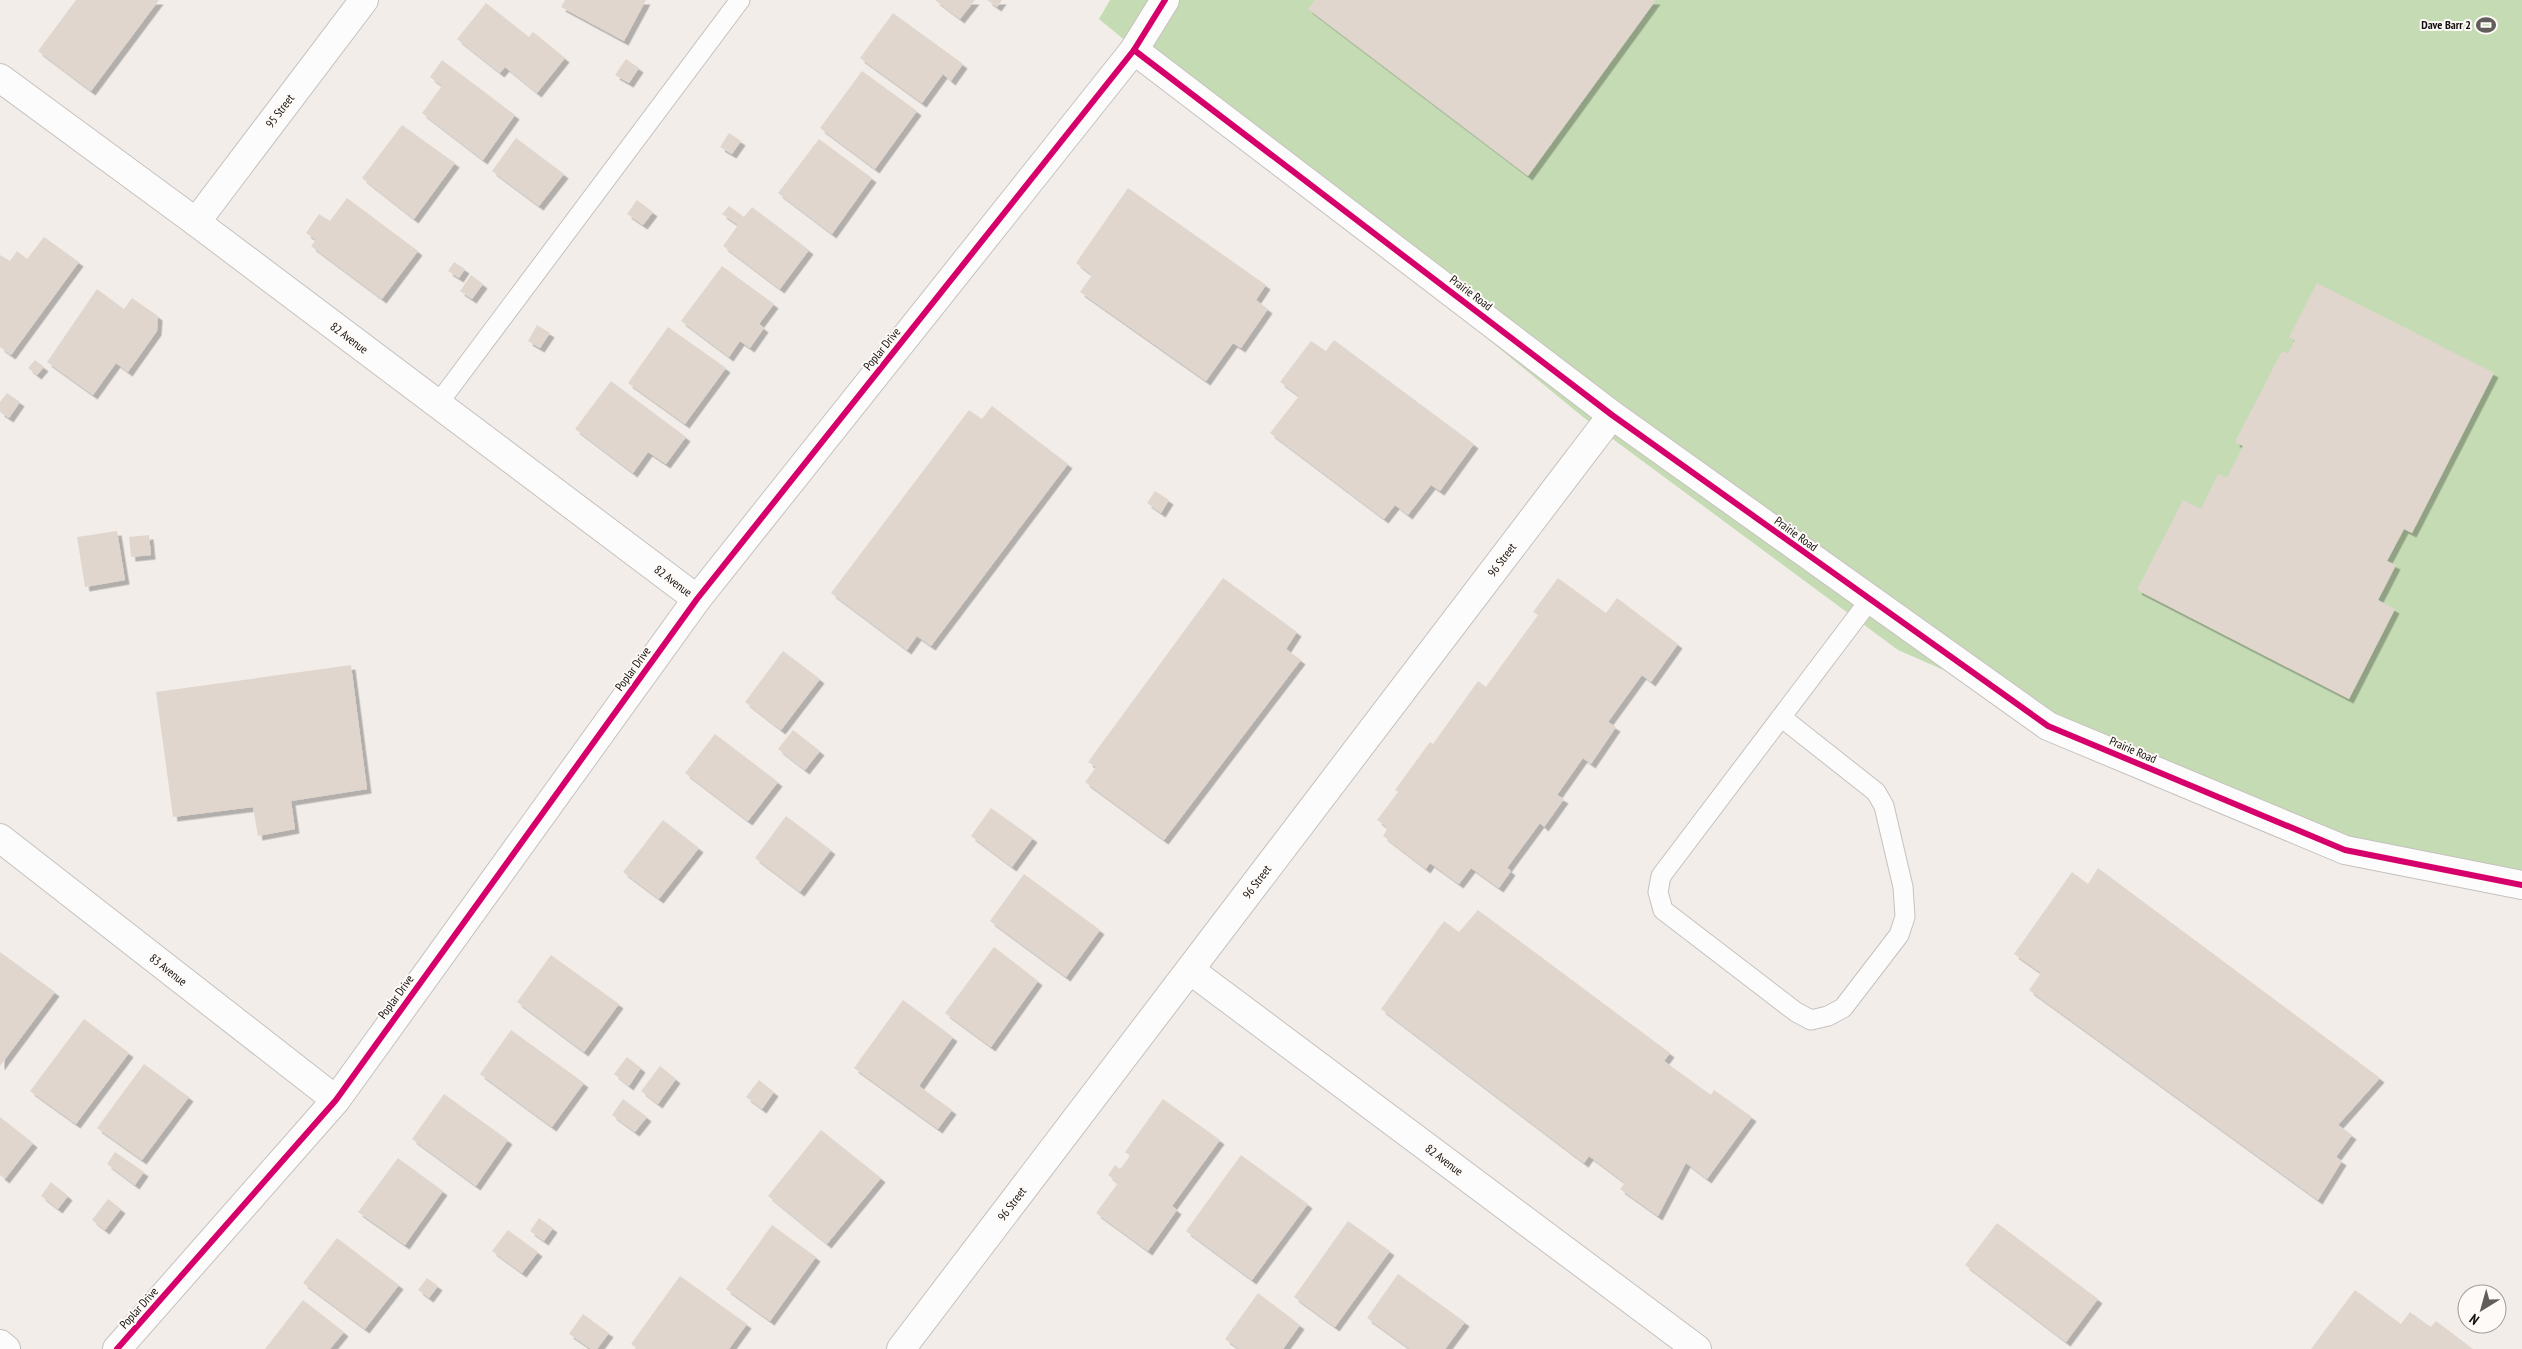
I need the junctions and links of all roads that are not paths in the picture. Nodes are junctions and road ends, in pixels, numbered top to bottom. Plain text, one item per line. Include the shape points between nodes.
1 (364, 0) edge
2 (740, 0) edge
3 (1165, 0) edge
4 (1134, 50) junction
5 (0, 78) edge
6 (196, 222) junction
7 (437, 404) junction
8 (1612, 415) junction
9 (697, 599) junction
10 (1869, 601) junction
11 (1781, 717) junction
12 (0, 838) edge
13 (2522, 885) edge
14 (1190, 970) junction
15 (336, 1100) junction
16 (0, 1344) edge
17 (6, 1349) edge
18 (117, 1349) edge
19 (901, 1349) edge
20 (1697, 1349) edge

1 - 6 street, 95 Street
2 - 7 lane
3 - 4 street, Poplar Drive
4 - 8 street, Prairie Road
4 - 9 street, Poplar Drive
5 - 6 street, 82 Avenue
6 - 7 street, 82 Avenue
7 - 9 street, 82 Avenue
8 - 10 street, Prairie Road
8 - 14 street, 96 Street
9 - 15 street, Poplar Drive
10 - 11 lane
10 - 13 street, Prairie Road via 2048,726 2345,850
11 - 11 lane via 1661,876 1658,892 1663,910 1796,1012 1811,1020 1842,1008 1899,935 1905,917 1902,887 1884,806 1876,792
12 - 15 street, 83 Avenue
14 - 19 street, 96 Street
14 - 20 street, 82 Avenue
15 - 18 street, Poplar Drive
16 - 17 street

